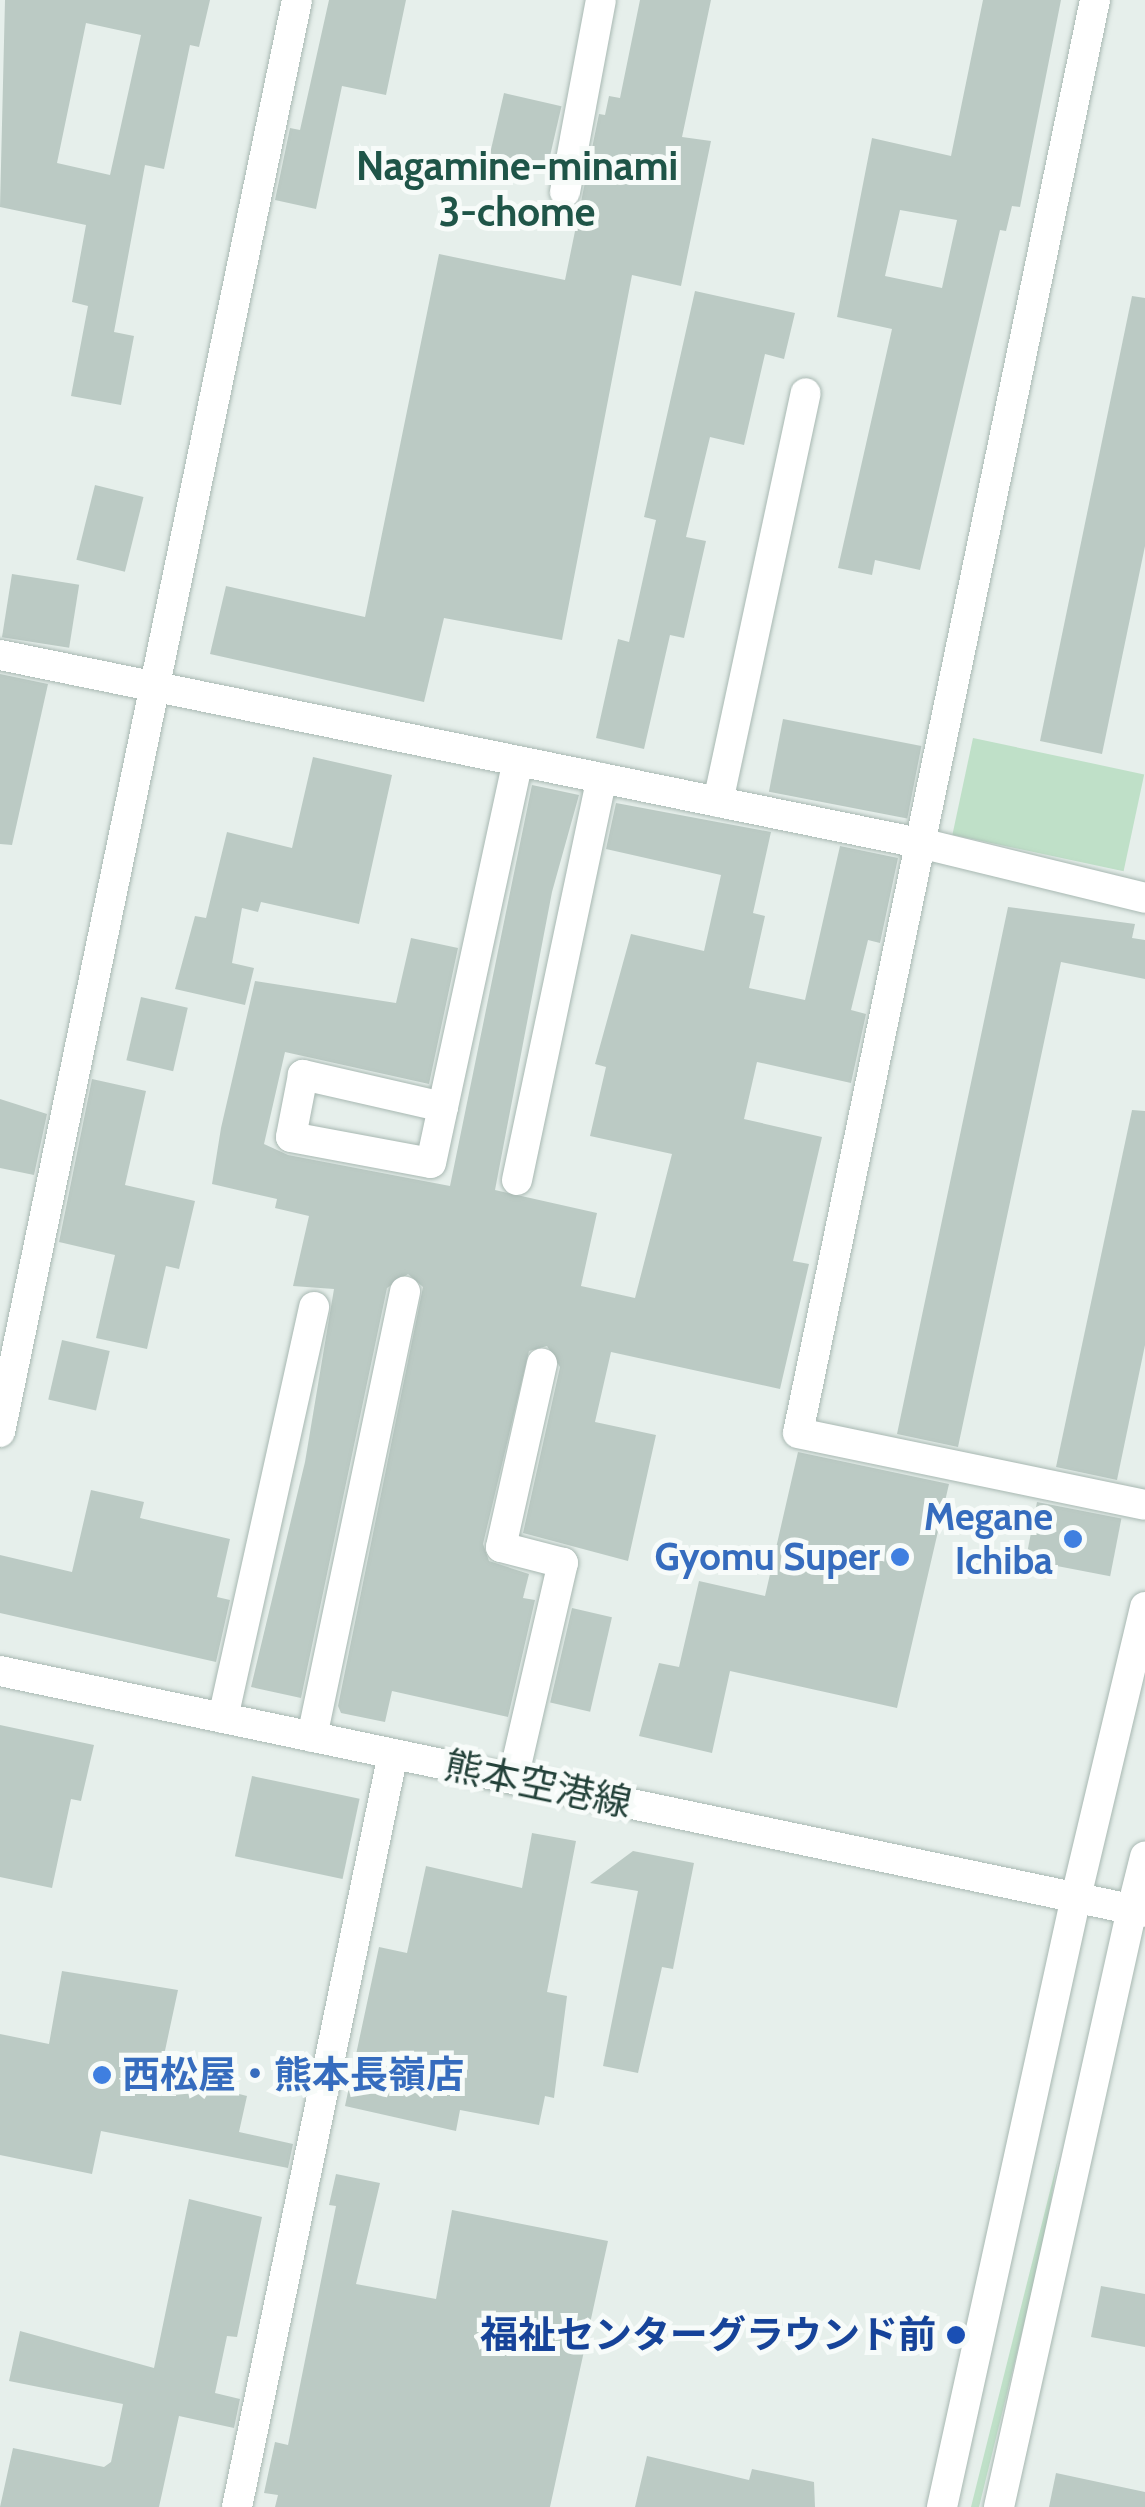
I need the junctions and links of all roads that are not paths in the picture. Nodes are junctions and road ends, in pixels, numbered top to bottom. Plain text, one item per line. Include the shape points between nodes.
1 (297, 0) edge
2 (601, 0) edge
3 (1095, 0) edge
4 (565, 192) dead end
5 (806, 393) dead end
6 (0, 655) edge
7 (151, 686) junction
8 (518, 761) junction
9 (602, 778) junction
10 (718, 802) junction
11 (924, 844) junction
12 (1145, 898) edge
13 (443, 1107) junction
14 (517, 1180) dead end
15 (405, 1292) dead end
16 (314, 1307) dead end
17 (542, 1364) dead end
18 (0, 1432) edge
19 (1145, 1505) edge
20 (1145, 1606) edge
21 (0, 1671) edge
22 (223, 1718) junction
23 (312, 1737) junction
24 (393, 1754) junction
25 (513, 1779) junction
26 (1145, 1857) edge
27 (1076, 1896) junction
28 (1139, 1910) edge
29 (237, 2507) edge
30 (942, 2507) edge
31 (999, 2507) edge

1 - 7 street
2 - 4 street
3 - 11 street
5 - 10 street
6 - 7 street
7 - 8 street
7 - 18 street
8 - 9 street
8 - 13 street
9 - 10 street
9 - 14 street
10 - 11 street
11 - 12 street
11 - 19 street via 798,1433
13 - 13 street via 431,1164 291,1137 302,1075
15 - 23 street
16 - 22 street
17 - 25 street via 501,1547 563,1564
20 - 27 street
21 - 22 street, 熊本空港線
22 - 23 street, 熊本空港線
23 - 24 street, 熊本空港線
24 - 25 street, 熊本空港線
24 - 29 street
25 - 27 street, 熊本空港線
26 - 28 street
27 - 28 street, 熊本空港線
27 - 30 street
28 - 31 street

